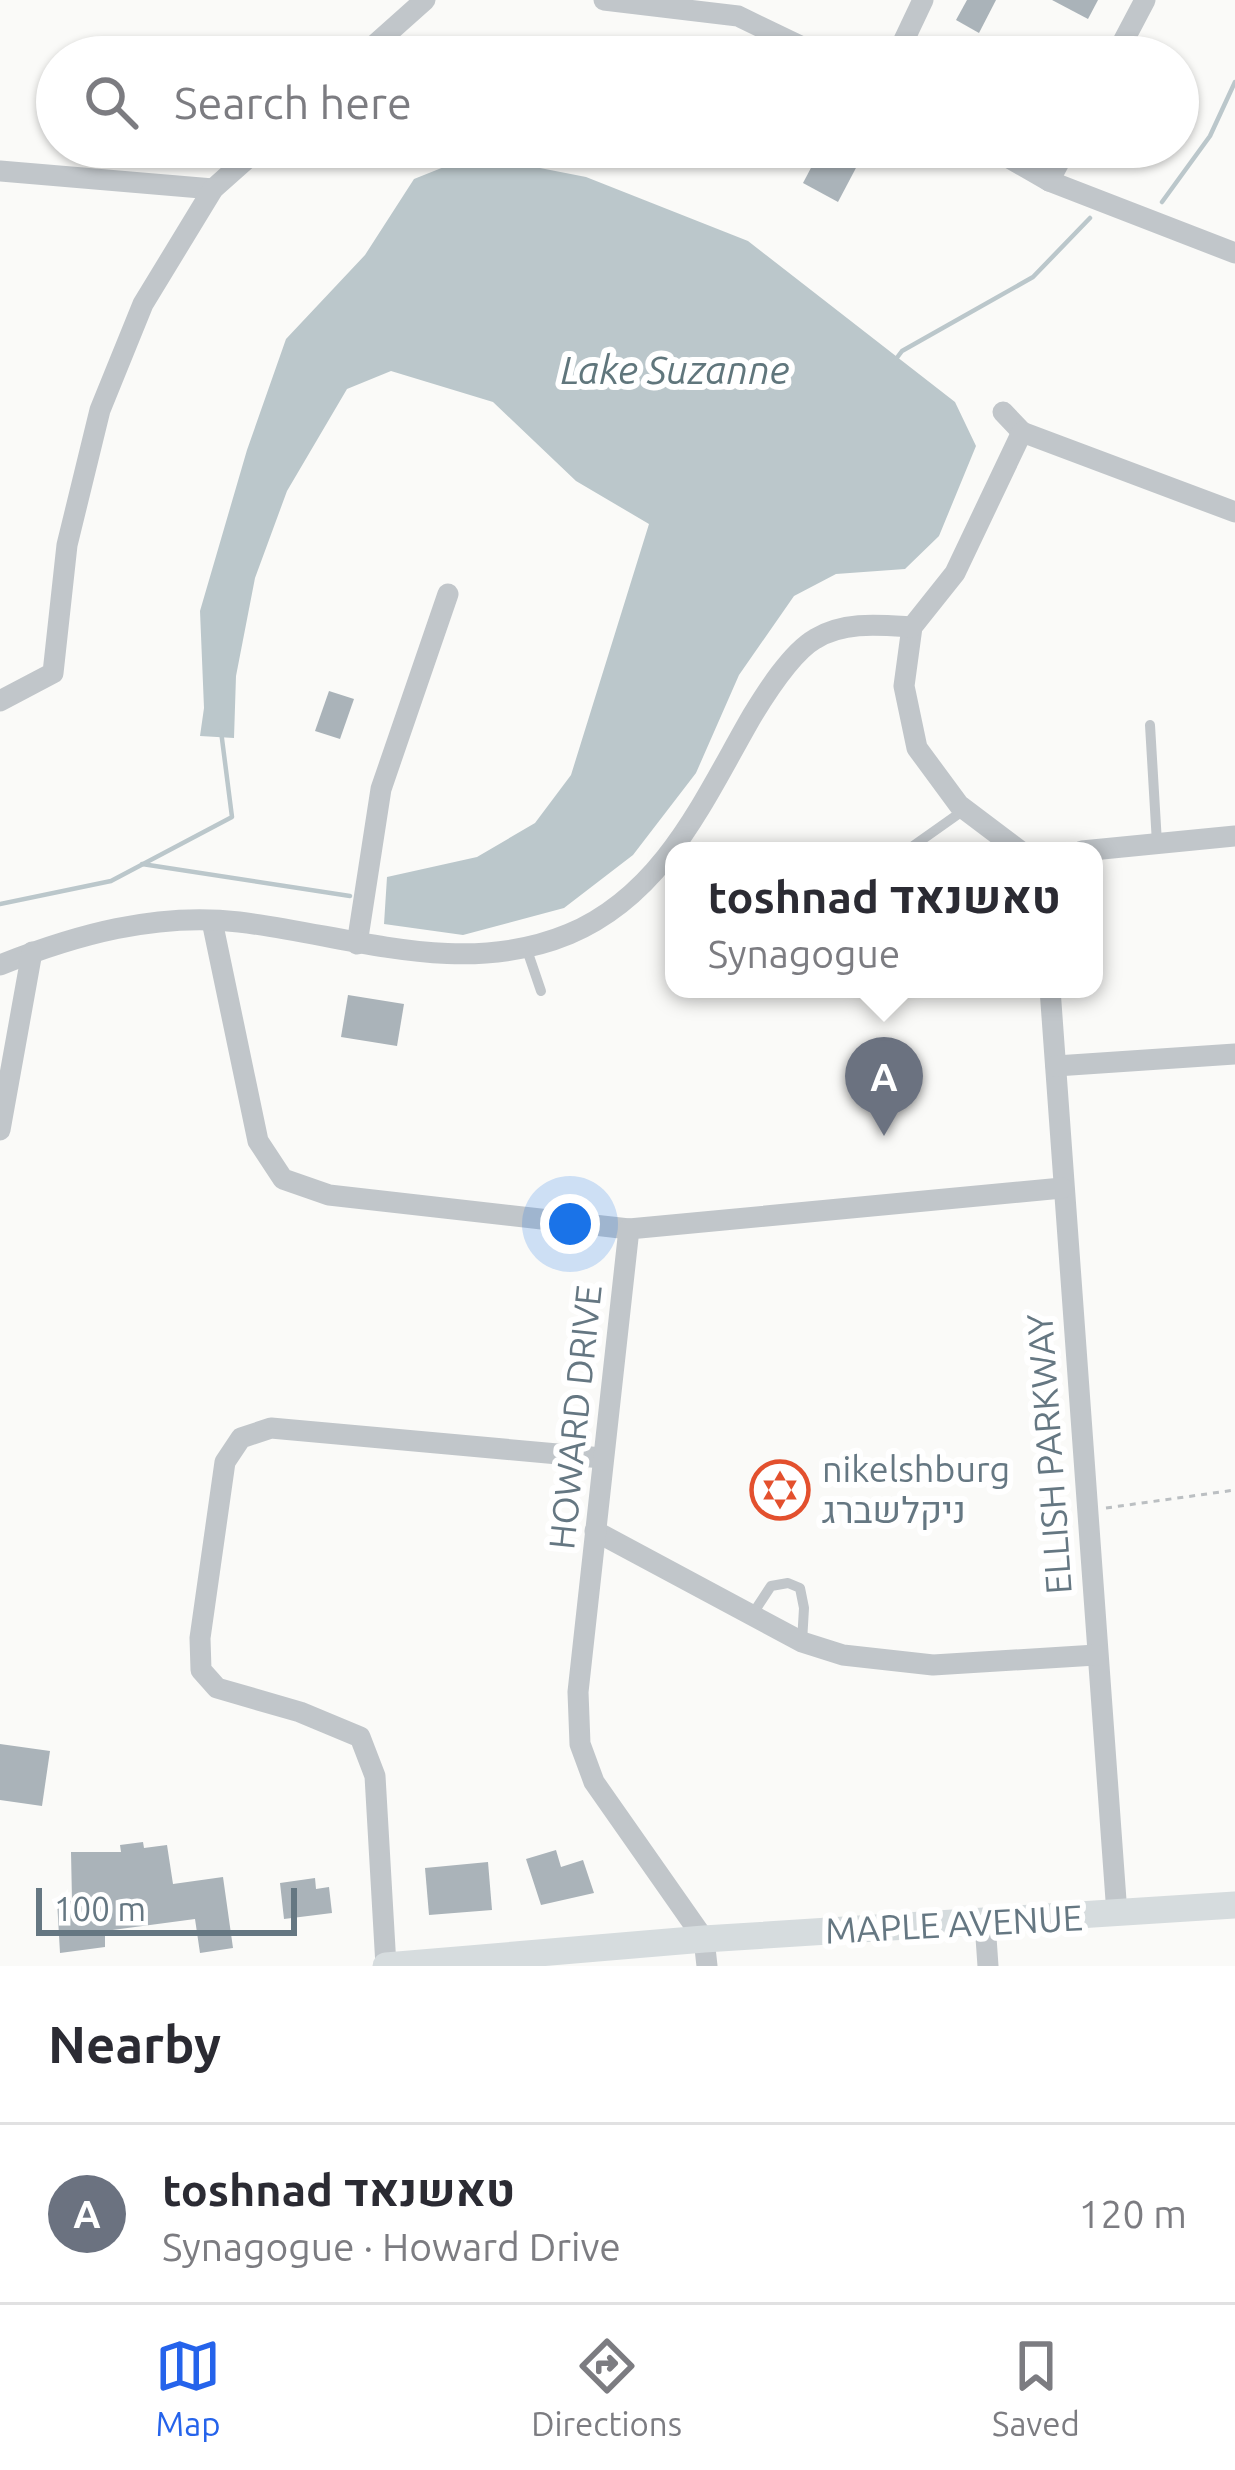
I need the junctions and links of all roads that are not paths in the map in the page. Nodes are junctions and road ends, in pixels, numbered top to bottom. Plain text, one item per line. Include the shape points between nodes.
1 (425, 0) edge
2 (604, 0) edge
3 (922, 0) edge
4 (1145, 0) edge
5 (385, 36) edge
6 (779, 36) edge
7 (906, 36) edge
8 (1126, 36) edge
9 (236, 168) edge
10 (1026, 168) edge
11 (1056, 168) edge
12 (0, 171) edge
13 (1049, 181) junction
14 (213, 189) junction
15 (1235, 253) edge
16 (1003, 412) dead end
17 (1022, 432) junction
18 (1235, 512) edge
19 (448, 594) dead end
20 (912, 627) junction
21 (0, 701) edge
22 (1150, 725) dead end
23 (964, 810) junction
24 (1235, 836) edge
25 (679, 842) edge
26 (919, 842) edge
27 (1007, 842) edge
28 (1157, 843) junction
29 (1103, 849) edge
30 (665, 861) edge
31 (212, 921) junction
32 (357, 944) junction
33 (526, 947) junction
34 (32, 952) junction
35 (0, 965) edge
36 (542, 991) dead end
37 (1052, 998) edge
38 (1235, 1054) edge
39 (1056, 1066) junction
40 (0, 1130) edge
41 (1062, 1188) junction
42 (629, 1229) junction
43 (602, 1458) junction
44 (596, 1531) junction
45 (752, 1615) junction
46 (802, 1642) junction
47 (1096, 1655) junction
48 (1235, 1905) edge
49 (1117, 1914) junction
50 (985, 1923) junction
51 (705, 1953) edge
52 (386, 1966) edge
53 (988, 1966) edge

1 - 5 street
2 - 6 street via 738,16
3 - 7 street
4 - 8 street
9 - 14 street
10 - 13 street
11 - 13 street
12 - 14 street
13 - 15 street
14 - 21 street via 143,304 100,410 68,545 53,673
16 - 17 street
17 - 18 street
17 - 20 street via 956,573
19 - 32 street via 381,789
20 - 23 street via 904,686 917,748
20 - 25 street via 859,625 814,639 770,687
22 - 28 lane
23 - 26 lane
23 - 27 street
24 - 28 street
28 - 29 street
30 - 33 street via 618,906
31 - 32 street
31 - 34 street via 121,926
31 - 42 street via 259,1141 284,1178 329,1195
32 - 33 street via 459,957
33 - 36 lane
34 - 35 street
34 - 40 street
37 - 39 street, ELLISH PARKWAY
38 - 39 street
39 - 41 street, ELLISH PARKWAY
41 - 42 street
41 - 47 street, ELLISH PARKWAY
42 - 43 street, HOWARD DRIVE
43 - 44 street, HOWARD DRIVE
43 - 52 street via 271,1428 241,1438 224,1462 201,1670 217,1688 360,1737 375,1776
44 - 45 street
44 - 51 street, HOWARD DRIVE via 580,1744 594,1782
45 - 46 street
45 - 46 lane via 771,1586 793,1585 803,1594
46 - 47 street via 933,1665
47 - 49 street, ELLISH PARKWAY
48 - 49 street, MAPLE AVENUE
49 - 50 street, MAPLE AVENUE
50 - 51 street, MAPLE AVENUE
50 - 53 street
51 - 52 street, MAPLE AVENUE

